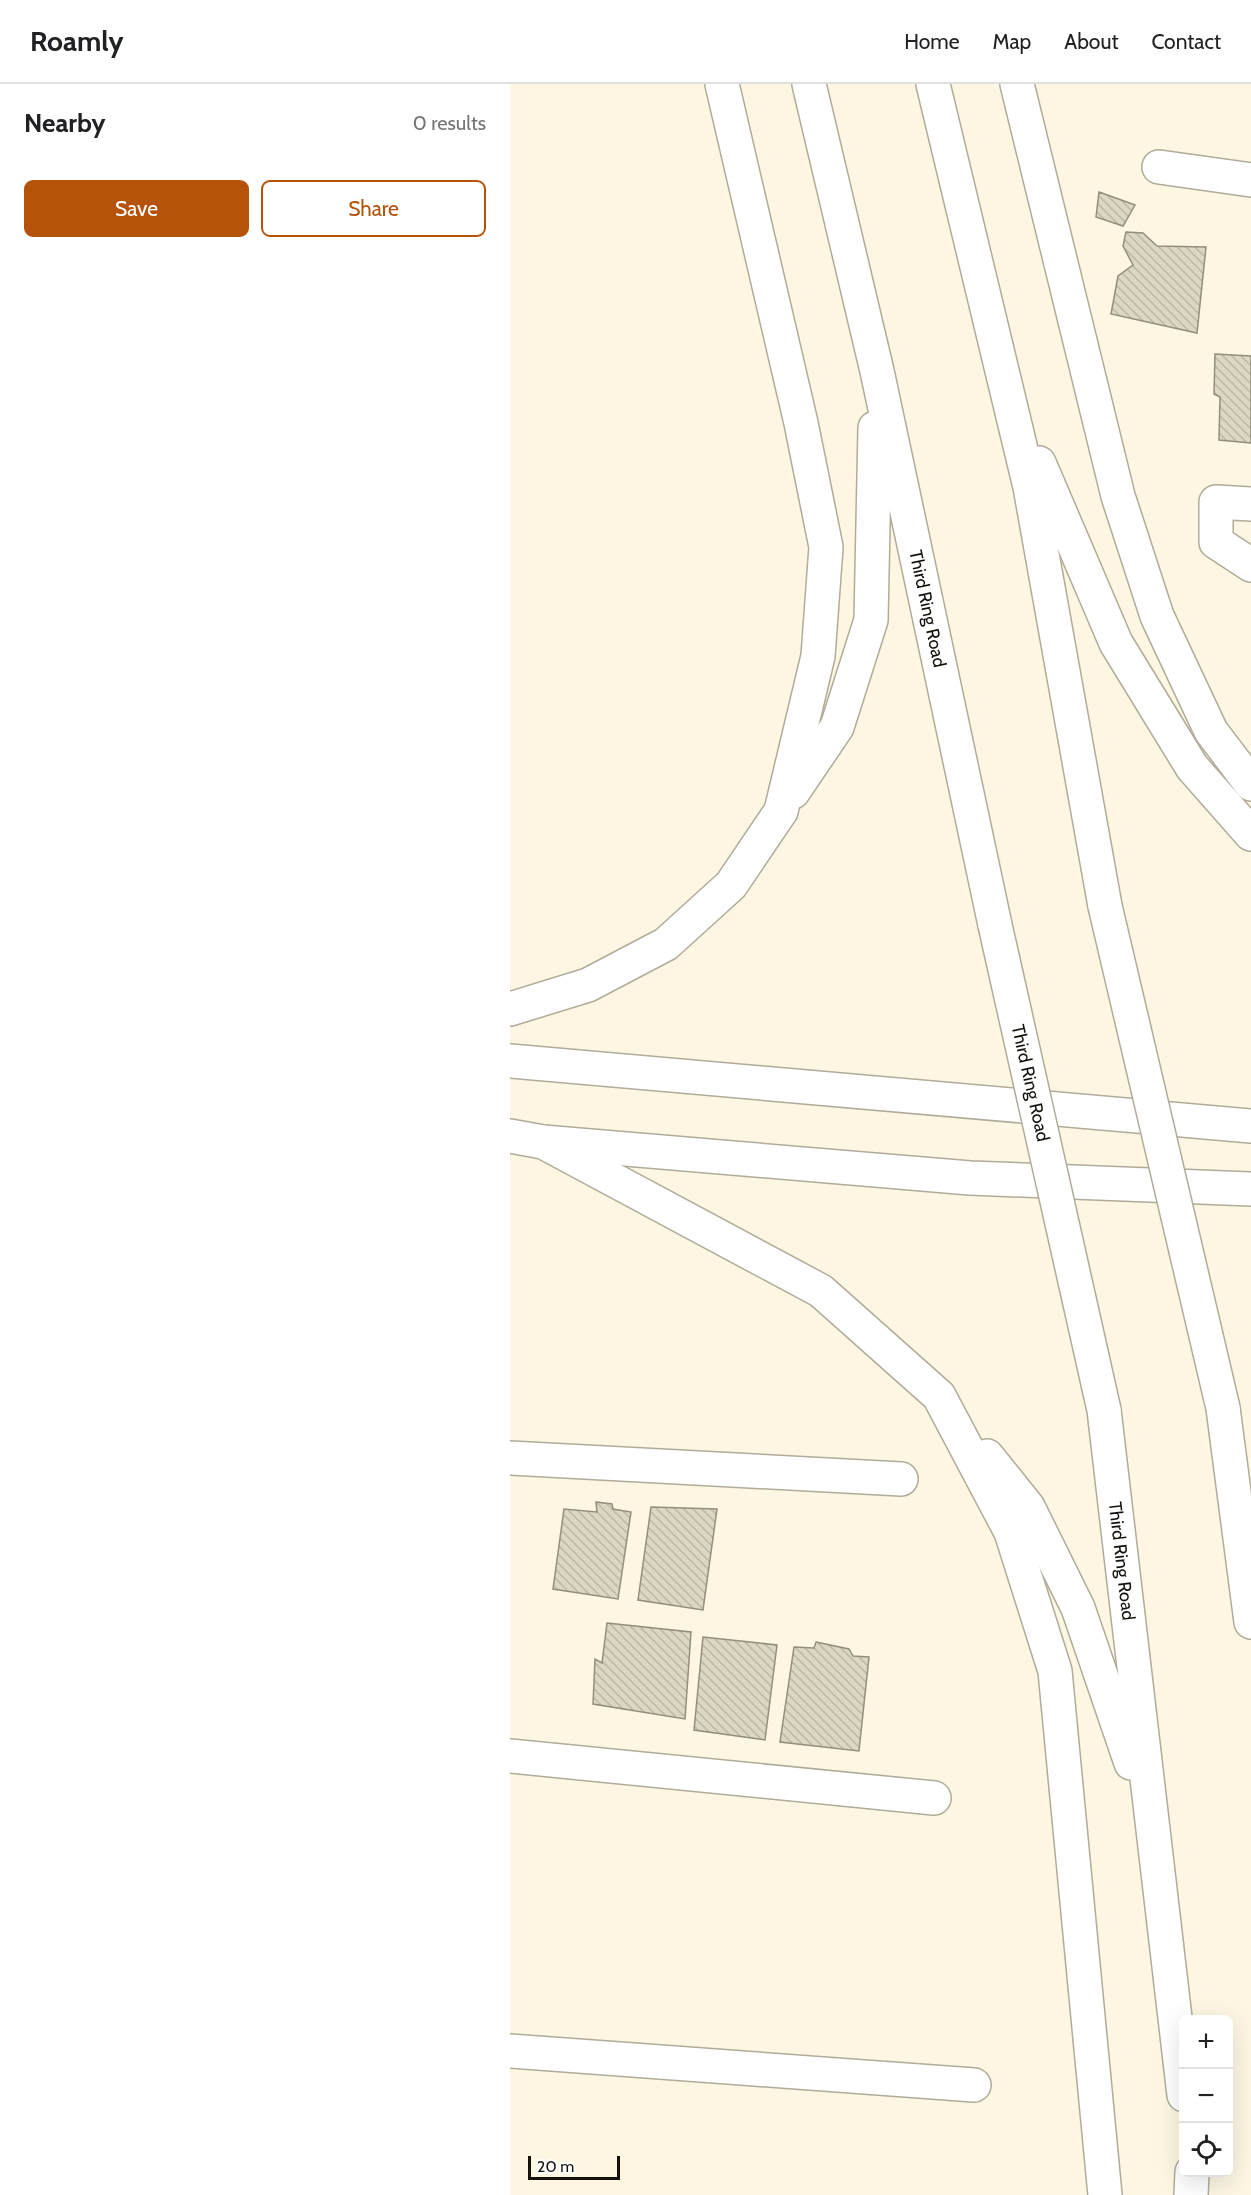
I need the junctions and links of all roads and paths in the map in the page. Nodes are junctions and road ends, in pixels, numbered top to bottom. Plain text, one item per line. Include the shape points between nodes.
1 (722, 84) edge
2 (809, 84) edge
3 (933, 84) edge
4 (1017, 84) edge
5 (1159, 167) dead end
6 (1251, 180) edge
7 (877, 371) junction
8 (1006, 386) junction
9 (1251, 504) edge
10 (1251, 565) edge
11 (1251, 783) edge
12 (781, 811) junction
13 (1251, 834) edge
14 (510, 1009) edge
15 (510, 1060) edge
16 (1251, 1126) edge
17 (510, 1136) edge
18 (543, 1142) junction
19 (1251, 1189) edge
20 (939, 1396) junction
21 (510, 1458) edge
22 (901, 1479) dead end
23 (1251, 1622) edge
24 (510, 1756) edge
25 (934, 1798) dead end
26 (1152, 1825) junction
27 (510, 2051) edge
28 (1181, 2069) edge
29 (974, 2085) dead end
30 (1192, 2177) edge
31 (1105, 2195) edge
32 (1191, 2195) edge

1 - 12 main road via 826,547 818,656
2 - 7 main road, Third Ring Road
3 - 8 main road
4 - 11 main road via 1118,496 1157,616 1211,731
5 - 6 main road
7 - 12 main road via 871,620 837,727
7 - 26 main road, Third Ring Road, bridge via 994,925 1104,1410
8 - 13 main road via 1116,643 1192,767
8 - 23 main road, bridge via 1030,487 1105,906 1223,1408
9 - 10 main road via 1216,502 1216,542
12 - 14 main road via 731,885 666,944 588,985
15 - 16 main road
17 - 18 main road
18 - 19 main road via 970,1178
18 - 20 main road via 821,1291
20 - 26 main road via 1028,1507 1078,1608
20 - 31 main road via 1011,1532 1055,1671
21 - 22 main road
24 - 25 main road
26 - 28 main road, Third Ring Road
27 - 29 main road
30 - 32 main road

